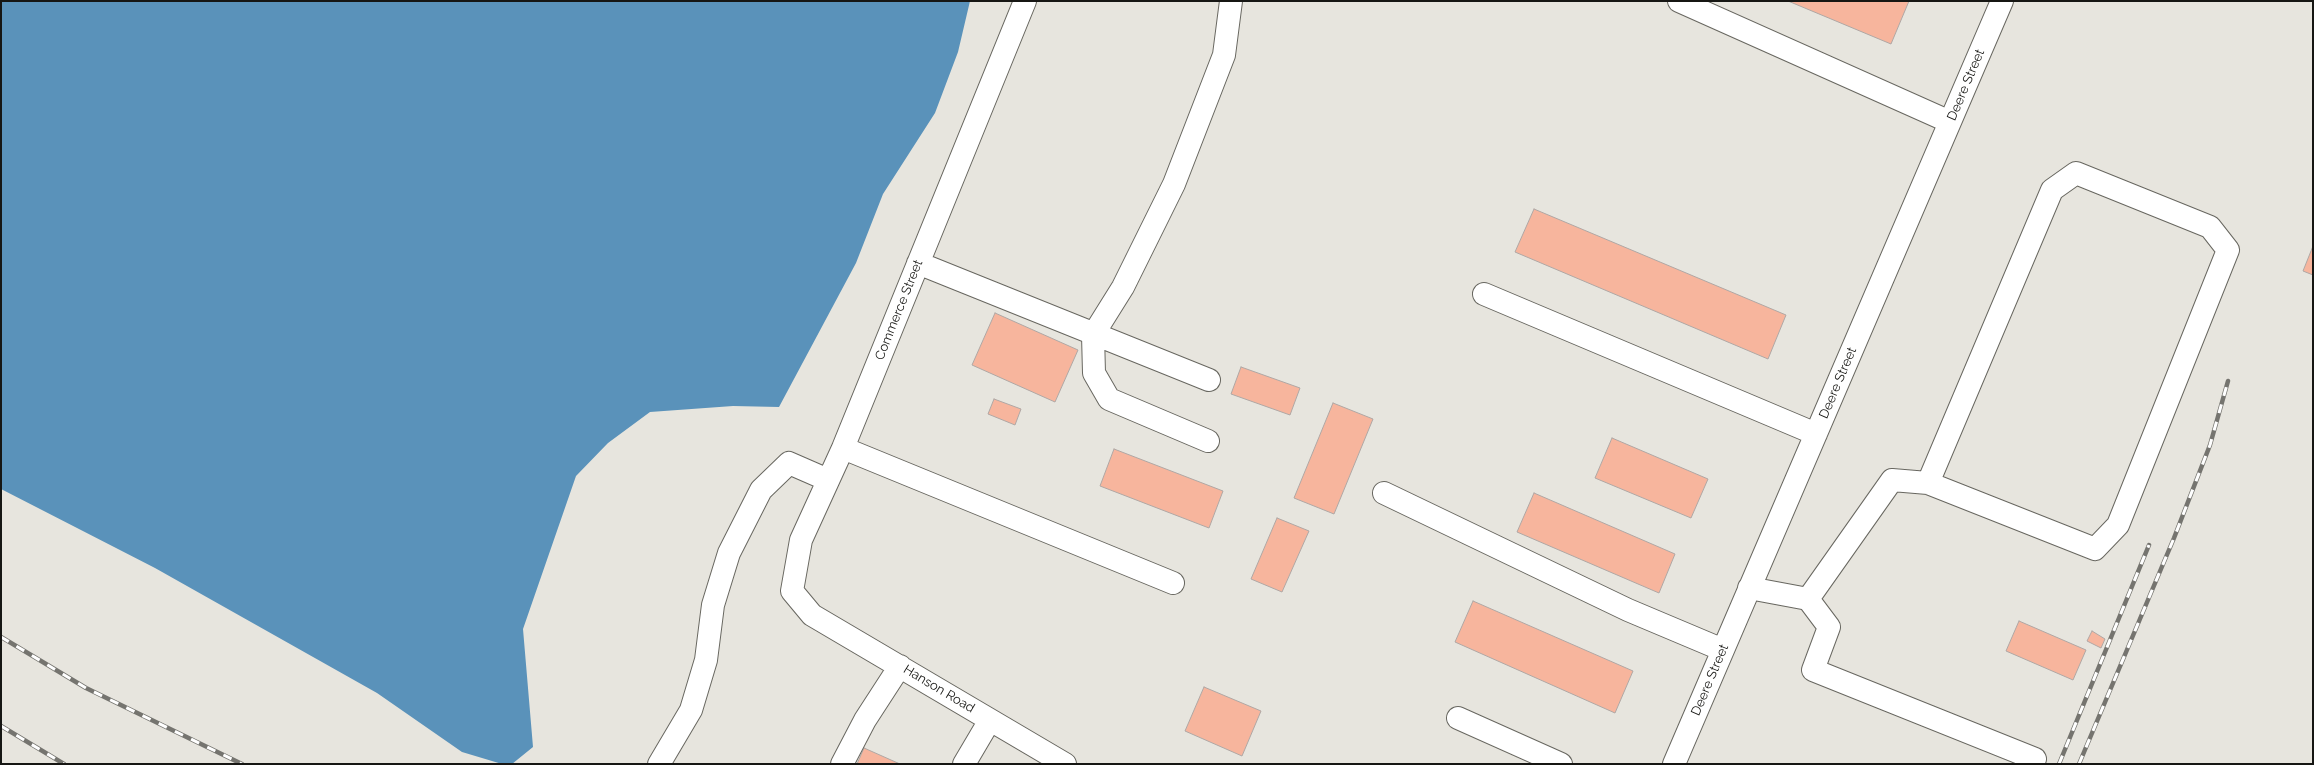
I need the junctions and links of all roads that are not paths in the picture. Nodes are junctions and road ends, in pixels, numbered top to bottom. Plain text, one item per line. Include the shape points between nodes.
1 (1025, 1) edge
2 (1231, 1) edge
3 (1679, 1) edge
4 (2002, 1) edge
5 (1950, 122) junction
6 (918, 263) junction
7 (1484, 294) dead end
8 (1093, 335) junction
9 (1209, 380) dead end
10 (1816, 434) junction
11 (1208, 440) dead end
12 (843, 448) junction
13 (828, 480) junction
14 (1928, 483) junction
15 (1384, 493) dead end
16 (1173, 583) dead end
17 (1749, 588) junction
18 (1808, 599) junction
19 (812, 615) joint
20 (1723, 650) junction
21 (900, 666) junction
22 (1458, 718) dead end
23 (990, 720) junction
24 (2035, 759) dead end
25 (658, 764) edge
26 (842, 764) edge
27 (964, 764) edge
28 (1065, 764) edge
29 (1561, 764) edge
30 (1674, 764) edge

1 - 6 street, Commerce Street
2 - 8 street via 1224,55 1174,184 1123,287
3 - 5 street
4 - 5 street, Deere Street
5 - 10 street, Deere Street
6 - 8 street
6 - 12 street, Commerce Street
7 - 10 street
8 - 9 street
8 - 11 street via 1094,373 1109,400
10 - 17 street, Deere Street
12 - 13 street, Commerce Street
12 - 16 street
13 - 19 street, Commerce Street via 802,540 792,591
13 - 25 street via 789,463 761,490 729,553 713,606 706,660 691,710
14 - 14 street via 2095,549 2118,525 2228,250 2210,227 2076,173 2052,190
14 - 18 street via 1892,480
15 - 20 street via 1628,610
17 - 18 street
17 - 20 street, Deere Street
18 - 24 street via 1829,627 1813,670
19 - 21 street, Hanson Road
20 - 30 street, Deere Street
21 - 23 street, Hanson Road
21 - 26 street via 865,720
22 - 29 street
23 - 27 street
23 - 28 street, Hanson Road

